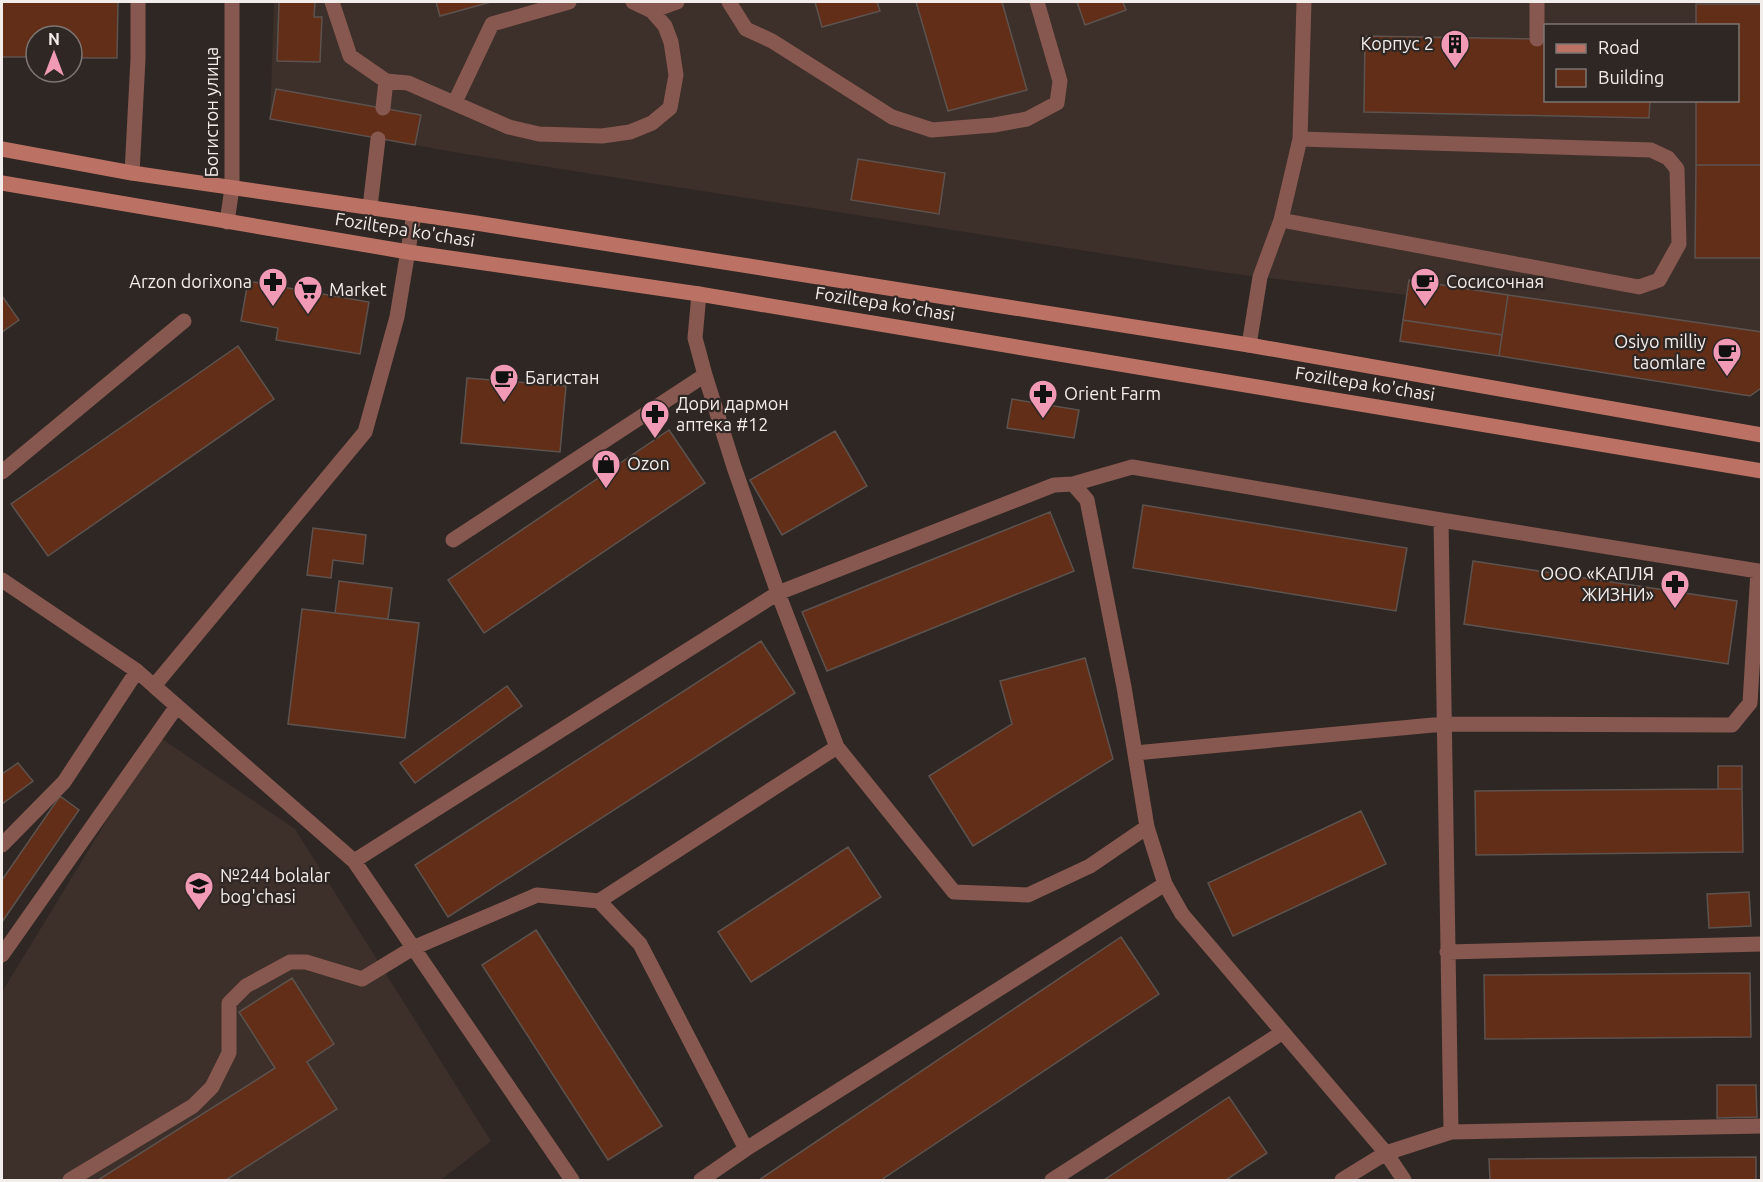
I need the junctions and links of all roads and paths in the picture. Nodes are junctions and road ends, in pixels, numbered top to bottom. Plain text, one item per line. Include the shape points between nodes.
1 (138, 2) edge
2 (232, 2) edge
3 (332, 2) edge
4 (569, 2) edge
5 (633, 2) edge
6 (677, 2) edge
7 (729, 2) edge
8 (1037, 2) edge
9 (1304, 2) edge
10 (1537, 2) edge
11 (652, 11) junction
12 (1537, 39) dead end
13 (386, 81) junction
14 (455, 102) junction
15 (383, 108) dead end
16 (378, 139) dead end
17 (1300, 139) junction
18 (2, 149) edge
19 (132, 173) junction
20 (3, 185) edge
21 (232, 188) junction
22 (370, 207) junction
23 (414, 214) junction
24 (1281, 220) junction
25 (227, 222) junction
26 (408, 252) junction
27 (699, 294) junction
28 (184, 321) dead end
29 (1249, 345) junction
30 (705, 375) junction
31 (1761, 435) edge
32 (1761, 471) edge
33 (2, 472) edge
34 (1073, 484) junction
35 (1441, 520) junction
36 (453, 540) dead end
37 (2, 580) edge
38 (778, 593) junction
39 (137, 671) junction
40 (154, 686) junction
41 (177, 706) junction
42 (1444, 724) junction
43 (837, 747) junction
44 (1135, 753) junction
45 (1147, 827) junction
46 (2, 845) edge
47 (354, 861) junction
48 (1165, 884) junction
49 (599, 901) junction
50 (1761, 944) edge
51 (413, 948) junction
52 (1447, 952) junction
53 (2, 955) edge
54 (1283, 1032) junction
55 (1761, 1126) edge
56 (1451, 1132) junction
57 (746, 1149) junction
58 (1386, 1153) junction
59 (70, 1180) edge
60 (572, 1180) edge
61 (701, 1180) edge
62 (1052, 1180) edge
63 (1342, 1180) edge
64 (1404, 1180) edge

1 - 19 street
2 - 21 street, Богистон улица
3 - 13 street via 350,56
4 - 14 street via 492,24
5 - 11 street
6 - 11 street
7 - 8 street via 746,29 772,41 892,117 932,130 1028,119 1057,103 1060,81
9 - 17 street
10 - 12 street
11 - 14 street via 665,26 676,75 670,108 652,123 630,132 602,136 539,134 509,126
13 - 14 street via 408,83
13 - 15 street
16 - 22 street
17 - 24 street
17 - 24 street via 1650,150 1668,158 1677,168 1679,244 1659,280 1639,287
18 - 19 main road, Foziltepa ko'chasi
19 - 21 main road, Foziltepa ko'chasi
20 - 25 main road, Foziltepa ko'chasi
21 - 22 main road, Foziltepa ko'chasi
21 - 25 street, Богистон улица
22 - 23 main road, Foziltepa ko'chasi
23 - 26 street
23 - 29 main road, Foziltepa ko'chasi
24 - 29 street via 1260,277
25 - 26 main road, Foziltepa ko'chasi
26 - 27 main road, Foziltepa ko'chasi
26 - 40 street via 397,317 365,432
27 - 30 street via 696,338
27 - 32 main road, Foziltepa ko'chasi
28 - 33 street
29 - 31 main road, Foziltepa ko'chasi
30 - 36 street
30 - 38 street
34 - 35 street via 1132,467
34 - 38 street via 1054,485
34 - 44 street via 1087,501
35 - 42 street
35 - 42 street via 1758,571 1750,703 1732,725
37 - 39 street
38 - 43 street
38 - 47 street
39 - 40 street
39 - 46 street via 64,782
40 - 41 street
41 - 47 street
41 - 53 street
42 - 44 street
42 - 52 street
43 - 45 street via 954,892 1028,895 1090,866
43 - 49 street
44 - 45 street
45 - 48 street
47 - 51 street
48 - 54 street via 1182,914
48 - 57 street
49 - 51 street via 537,895
49 - 57 street via 640,944
50 - 52 street
51 - 59 street via 362,980 306,962 290,962 246,986 229,1003 229,1053 212,1087 193,1106
51 - 60 street
52 - 56 street
54 - 58 street
54 - 62 street
55 - 56 street
56 - 58 street
57 - 61 street
58 - 63 street
58 - 64 street

